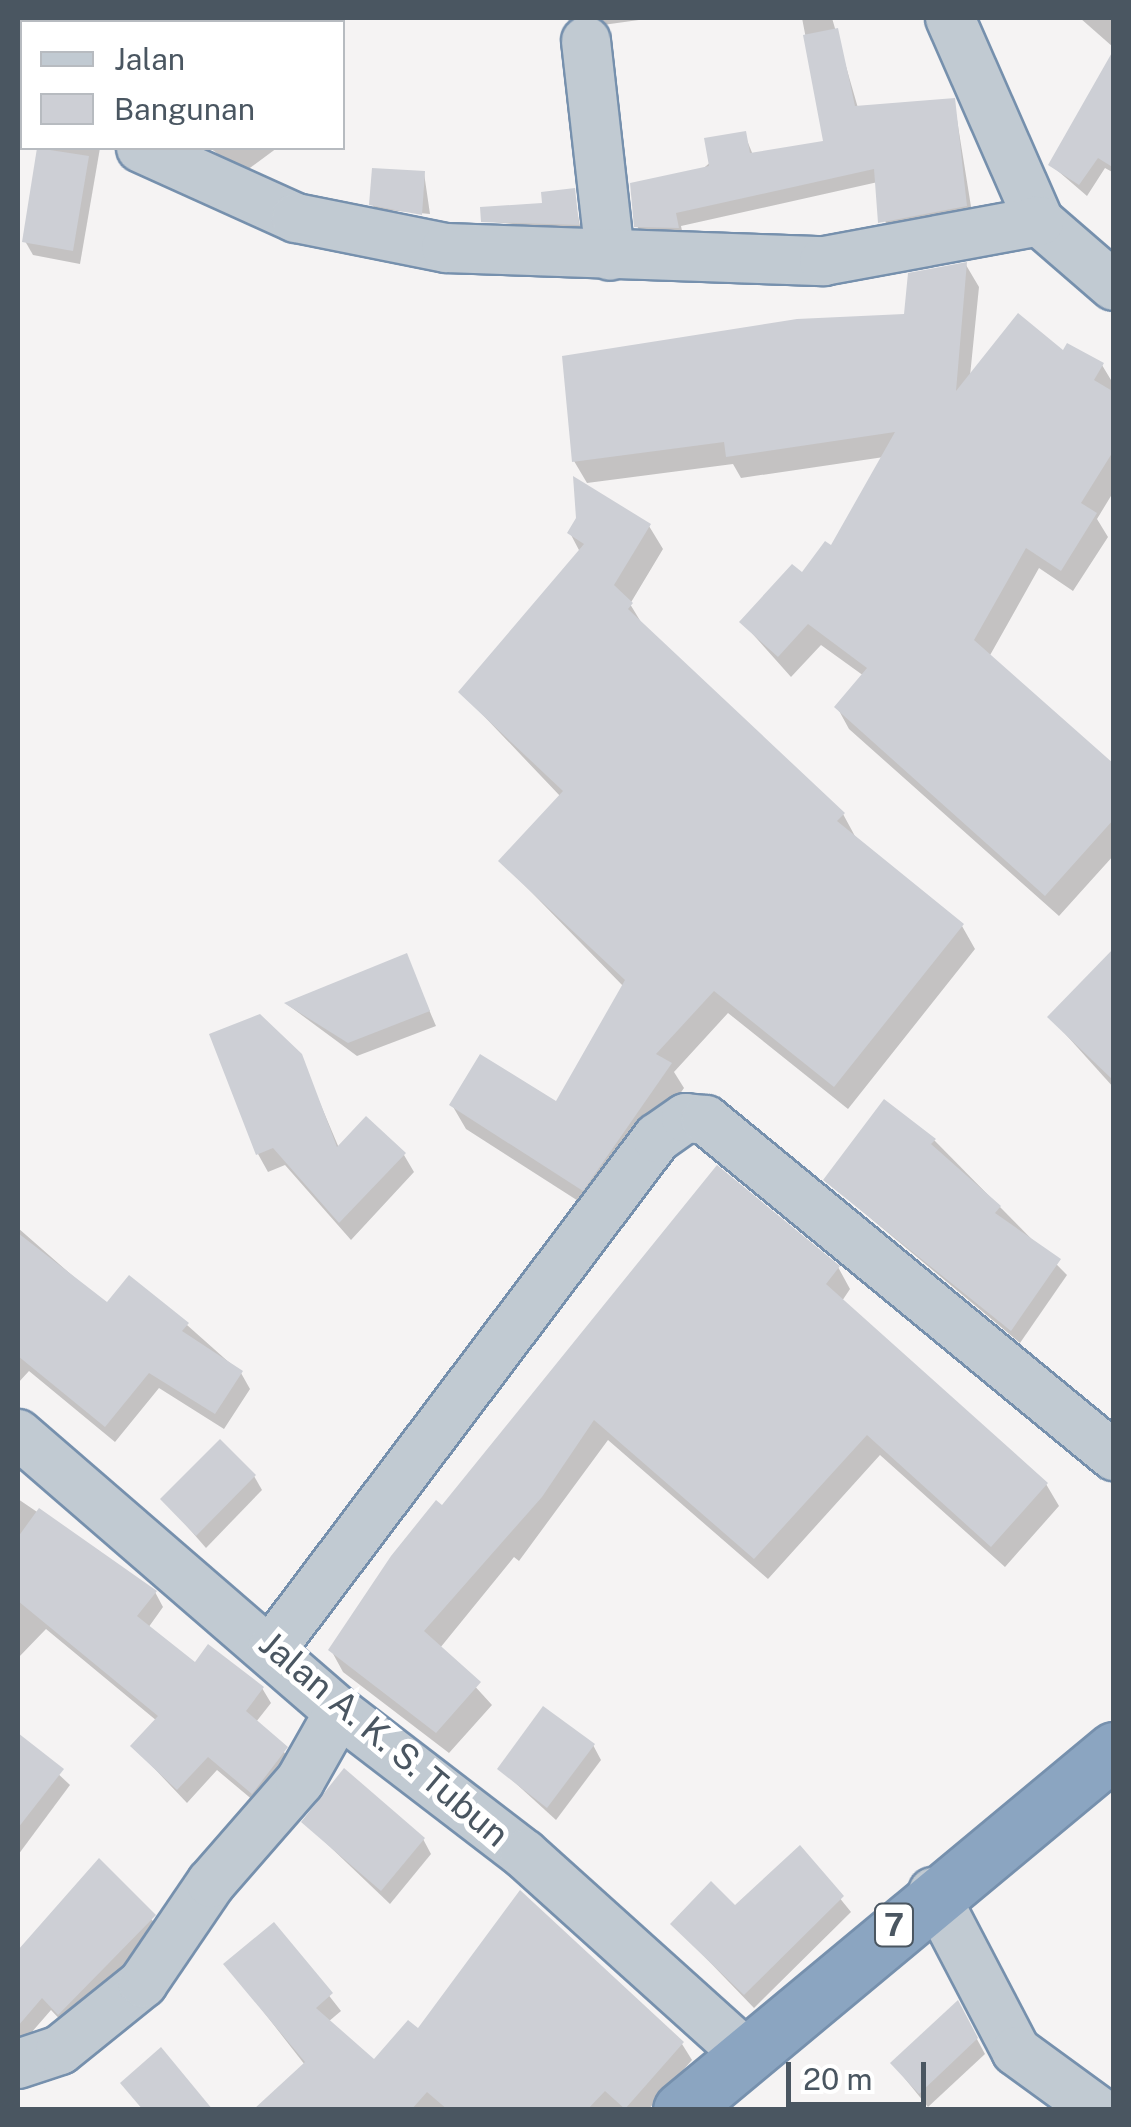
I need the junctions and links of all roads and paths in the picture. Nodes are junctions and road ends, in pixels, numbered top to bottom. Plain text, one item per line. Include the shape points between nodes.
1 (950, 18) edge
2 (586, 41) dead end
3 (145, 150) edge
4 (1039, 222) junction
5 (610, 256) junction
6 (1114, 286) edge
7 (18, 1434) edge
8 (1114, 1456) edge
9 (272, 1647) junction
10 (340, 1712) junction
11 (1114, 1750) edge
12 (933, 1892) junction
13 (745, 2053) junction
14 (38, 2057) edge
15 (18, 2098) edge
16 (682, 2110) edge
17 (1097, 2110) edge

1 - 4 street
2 - 5 street
3 - 5 street via 296,218 446,248
4 - 5 street via 824,261
4 - 6 street
7 - 9 street, Jalan A. K. S. Tubun
8 - 9 street via 706,1120 686,1118 657,1138
9 - 10 street, Jalan A. K. S. Tubun
10 - 13 street, Jalan A. K. S. Tubun via 524,1854
10 - 14 street via 300,1781 211,1883 143,1982
11 - 12 highway, 7
12 - 13 highway, 7
12 - 17 street via 1016,2050
13 - 16 highway, 7
14 - 15 street

